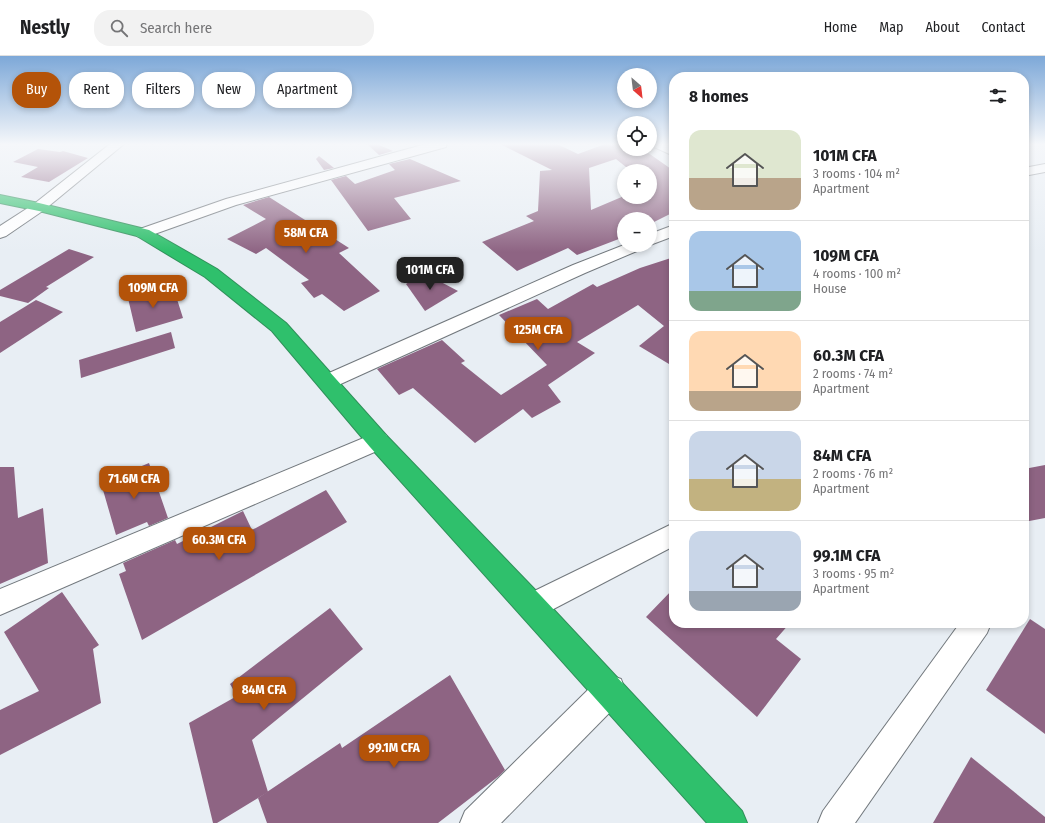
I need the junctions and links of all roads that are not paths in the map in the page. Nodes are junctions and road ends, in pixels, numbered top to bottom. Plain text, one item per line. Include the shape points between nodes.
1 (73, 180) edge
2 (311, 180) edge
3 (0, 199) edge
4 (39, 207) junction
5 (143, 232) junction
6 (669, 232) edge
7 (0, 234) edge
8 (657, 237) edge
9 (621, 252) edge
10 (327, 382) junction
11 (378, 440) junction
12 (669, 537) edge
13 (0, 602) edge
14 (532, 606) junction
15 (973, 628) edge
16 (610, 690) junction
17 (477, 823) edge
18 (730, 823) edge
19 (836, 823) edge

1 - 4 street
2 - 5 street via 231,202
3 - 4 highway
4 - 5 highway
4 - 7 street
5 - 10 highway via 211,273 279,327
6 - 8 street
9 - 10 street
10 - 11 highway
11 - 13 street
11 - 14 highway
12 - 14 street
14 - 16 highway
15 - 19 street
16 - 17 street
16 - 18 highway

